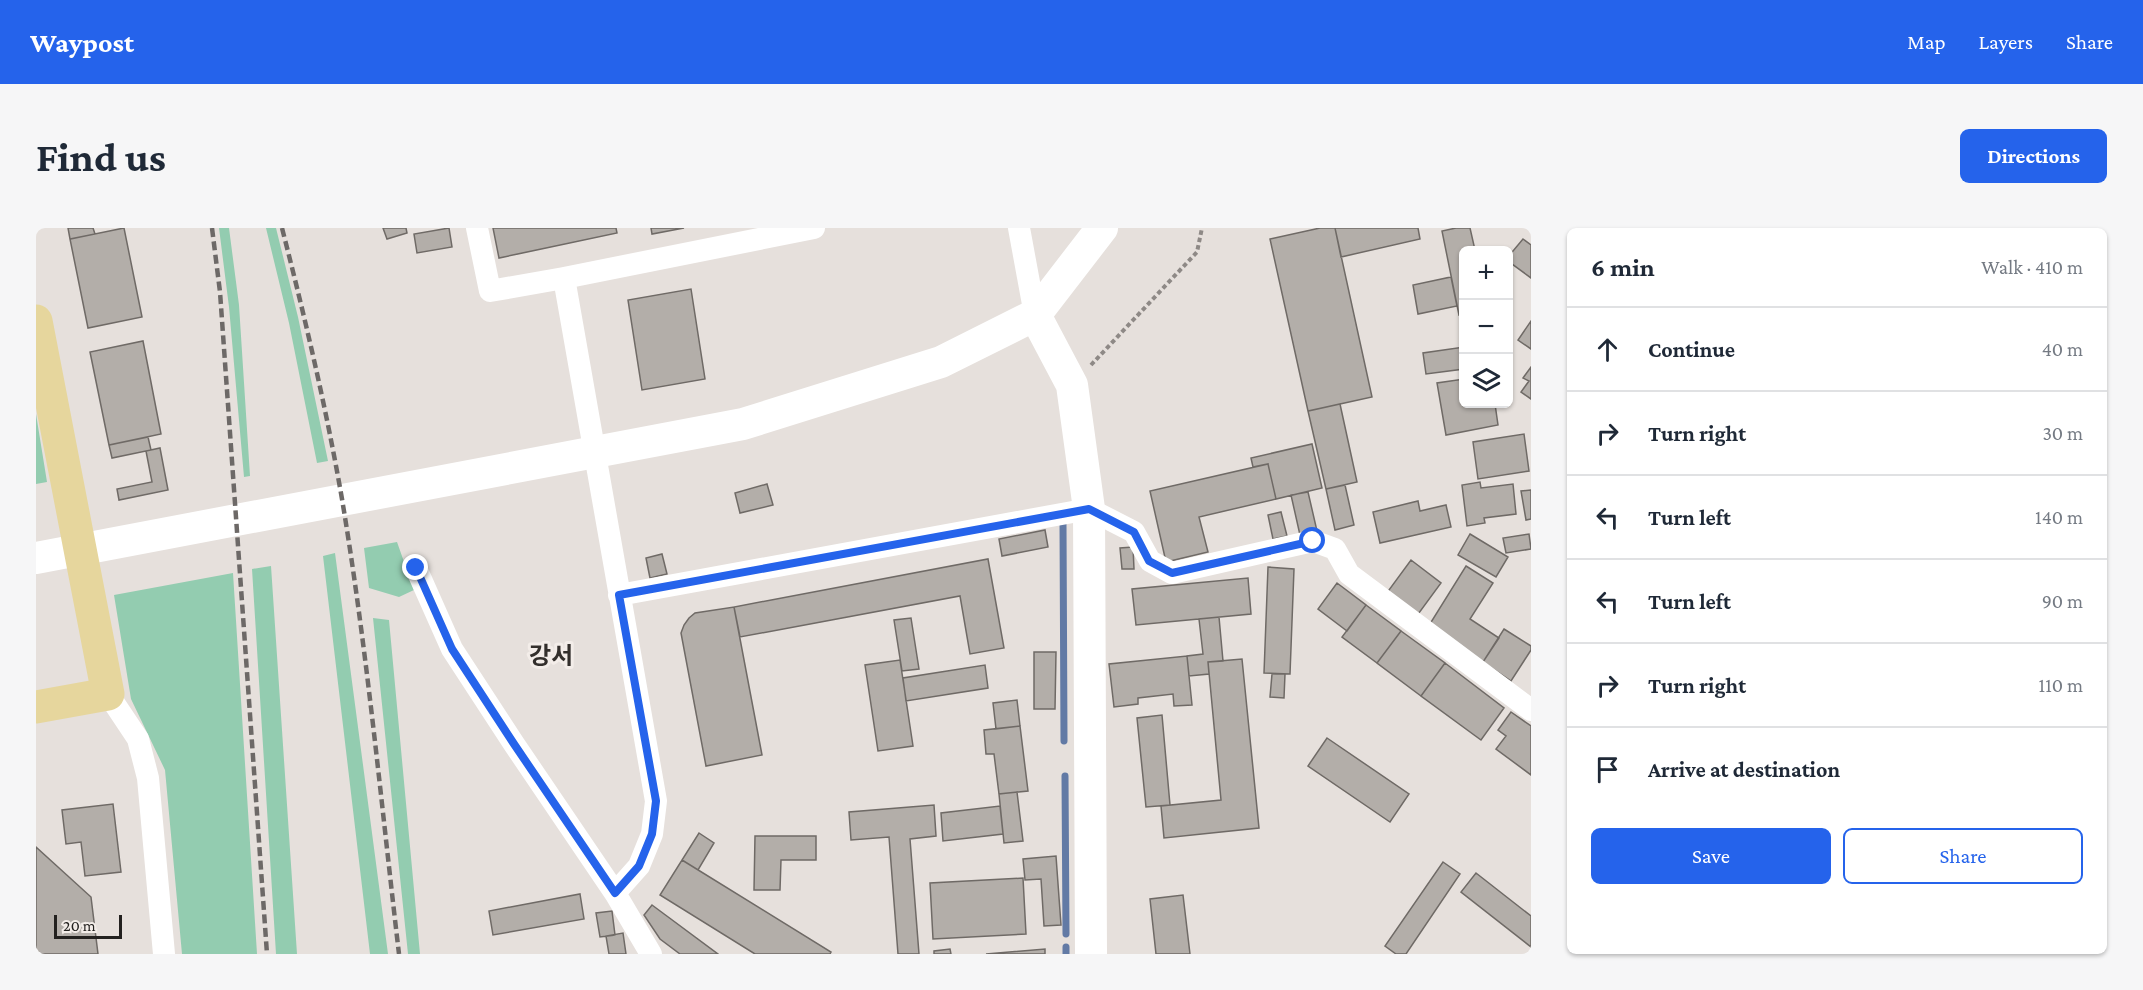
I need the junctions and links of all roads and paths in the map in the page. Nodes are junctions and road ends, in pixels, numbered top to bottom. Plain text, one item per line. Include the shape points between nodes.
1 (477, 228) edge
2 (814, 228) edge
3 (1019, 228) edge
4 (1102, 228) edge
5 (1202, 228) edge
6 (564, 278) junction
7 (1035, 315) junction
8 (36, 321) edge
9 (1072, 385) junction
10 (1089, 509) junction
11 (36, 558) edge
12 (416, 568) dead end
13 (619, 595) junction
14 (108, 694) junction
15 (36, 707) edge
16 (1531, 710) edge
17 (615, 893) junction
18 (164, 954) edge
19 (651, 954) edge
20 (1091, 954) edge

1 - 6 street via 490,291
2 - 6 street
3 - 7 street
4 - 7 main road
5 - 9 path via 1197,252
6 - 13 street
7 - 9 main road
7 - 11 main road via 941,362 743,424
8 - 14 main road
9 - 10 main road
10 - 13 street
10 - 16 street via 1134,532 1149,561 1172,573 1313,541 1335,549 1349,573
10 - 20 main road
12 - 17 street via 452,649
13 - 17 street via 656,801 652,834 639,866
14 - 15 main road
14 - 18 street via 138,739 148,778
17 - 19 street

